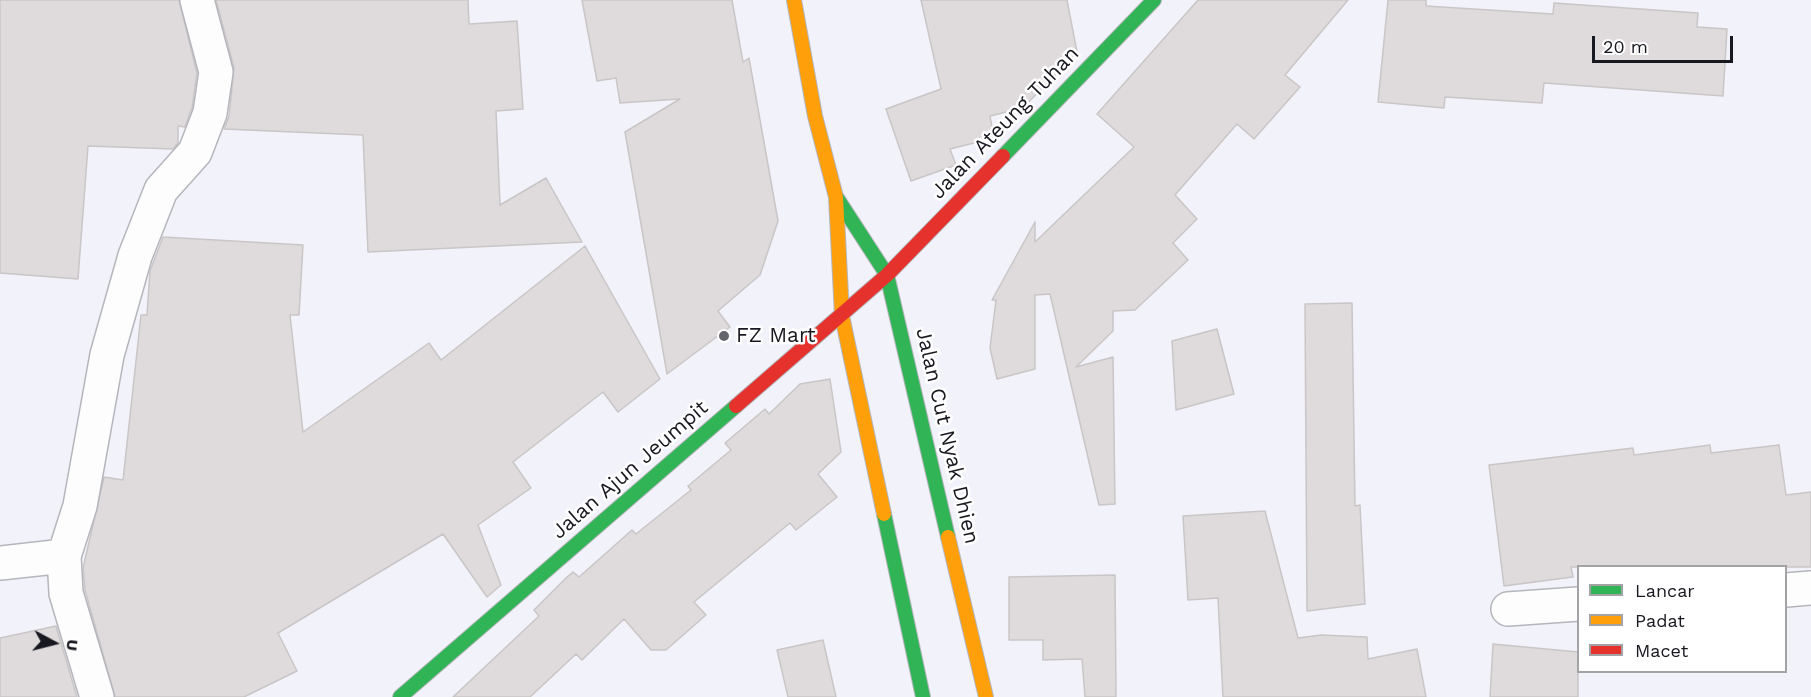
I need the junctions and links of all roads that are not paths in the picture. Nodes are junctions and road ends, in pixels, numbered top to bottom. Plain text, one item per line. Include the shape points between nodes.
1 (197, 0) edge
2 (794, 0) edge
3 (1154, 0) edge
4 (836, 197) junction
5 (887, 274) junction
6 (842, 316) junction
7 (64, 556) junction
8 (0, 563) edge
9 (1811, 588) edge
10 (1787, 590) edge
11 (1577, 604) edge
12 (1508, 609) dead end
13 (97, 697) edge
14 (400, 697) edge
15 (923, 697) edge
16 (986, 697) edge

1 - 7 street via 216,72 210,113 195,152 161,190 135,256 107,355 80,506
2 - 4 main road, Jalan Cut Nyak Dhien via 815,116
3 - 5 main road, Jalan Ateung Tuhan
4 - 5 main road, Jalan Cut Nyak Dhien
4 - 6 main road, Jalan Cut Nyak Dhien
5 - 6 main road, Jalan Ajun Jeumpit
5 - 16 main road, Jalan Cut Nyak Dhien
6 - 14 main road, Jalan Ajun Jeumpit
6 - 15 main road, Jalan Cut Nyak Dhien
7 - 8 street
7 - 13 street via 66,593
9 - 10 street
11 - 12 street

